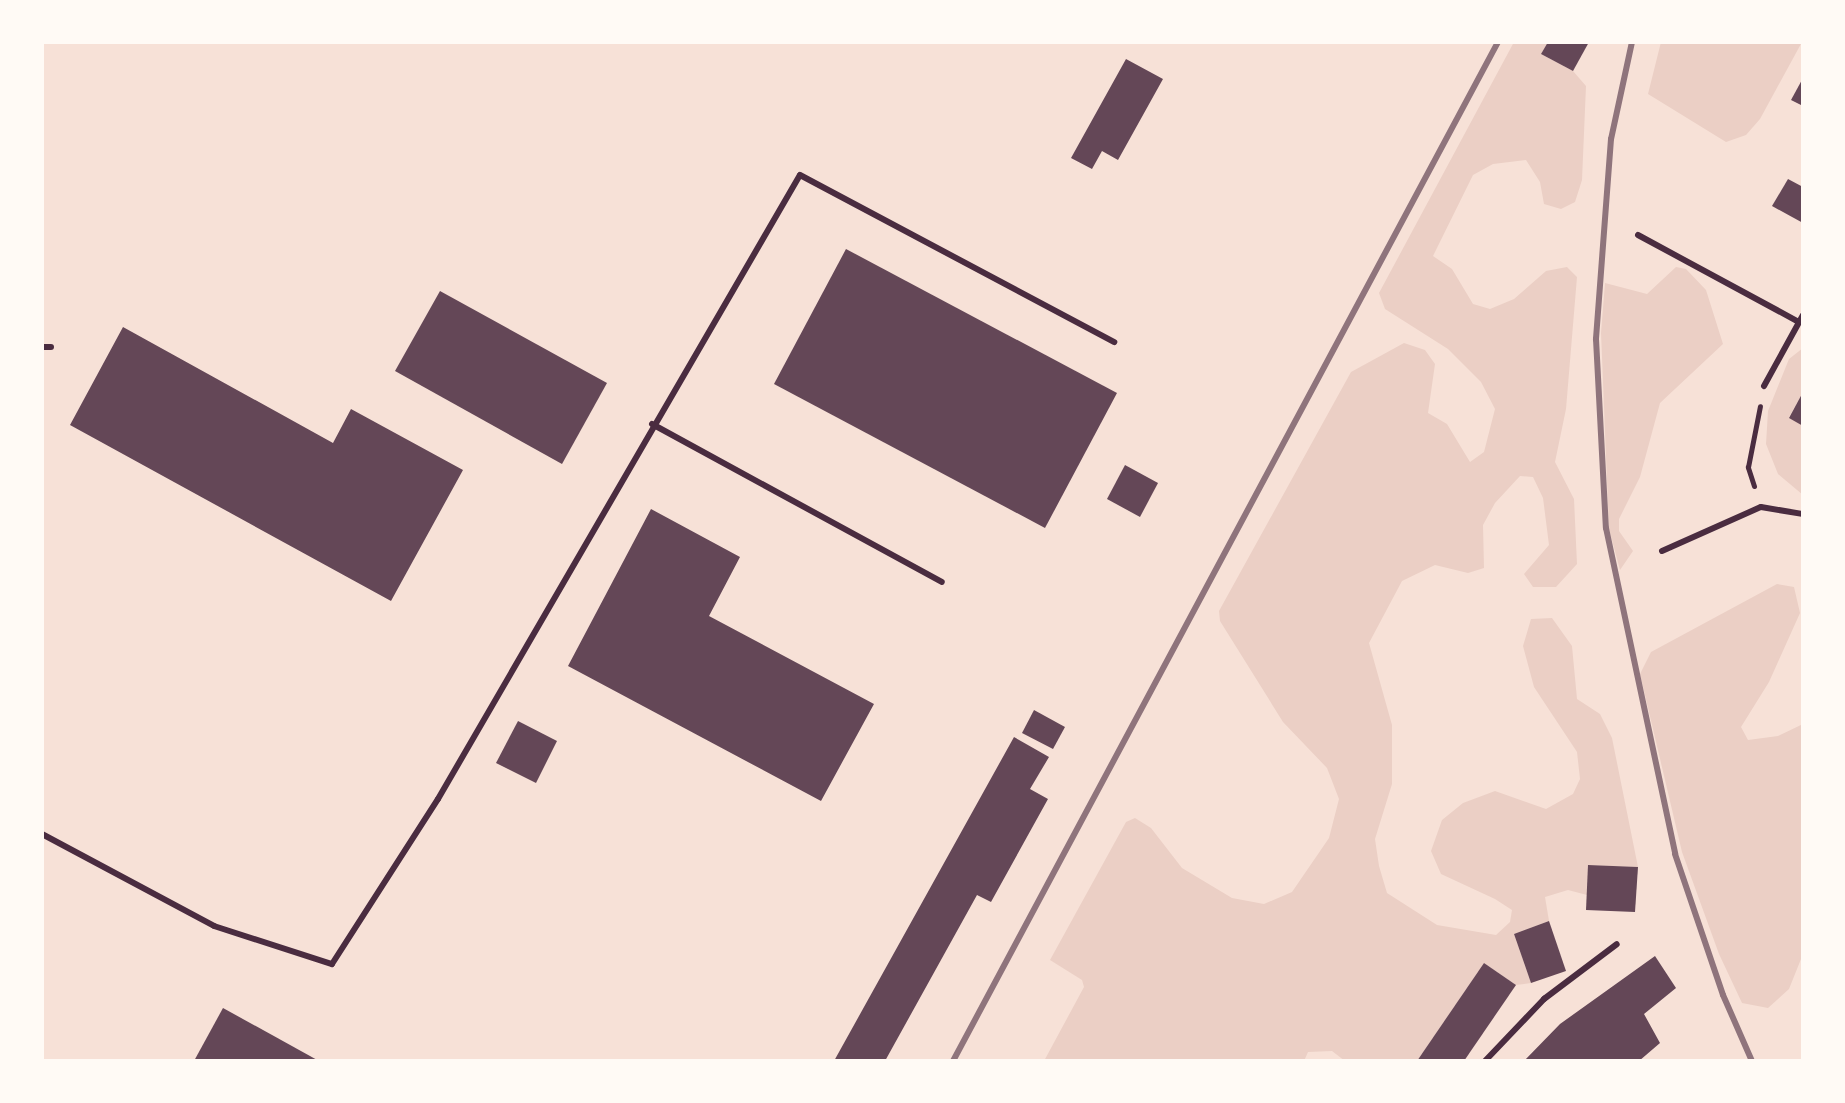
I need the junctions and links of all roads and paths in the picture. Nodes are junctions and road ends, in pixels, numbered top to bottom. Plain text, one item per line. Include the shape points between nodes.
1 (1638, 235) dead end
2 (1801, 319) edge
3 (1114, 342) dead end
4 (42, 347) edge
5 (51, 347) dead end
6 (1764, 386) joint
7 (652, 424) junction
8 (1761, 507) junction
9 (1803, 514) edge
10 (1662, 551) dead end
11 (942, 582) dead end
12 (42, 834) edge
13 (1617, 944) dead end
14 (1485, 1061) edge

1 - 2 lane
2 - 6 lane
3 - 7 lane via 800,175
4 - 5 lane
6 - 8 path via 1748,467
7 - 11 lane
7 - 12 lane via 438,799 332,964 214,926
8 - 9 lane
8 - 10 lane
13 - 14 lane via 1544,999

